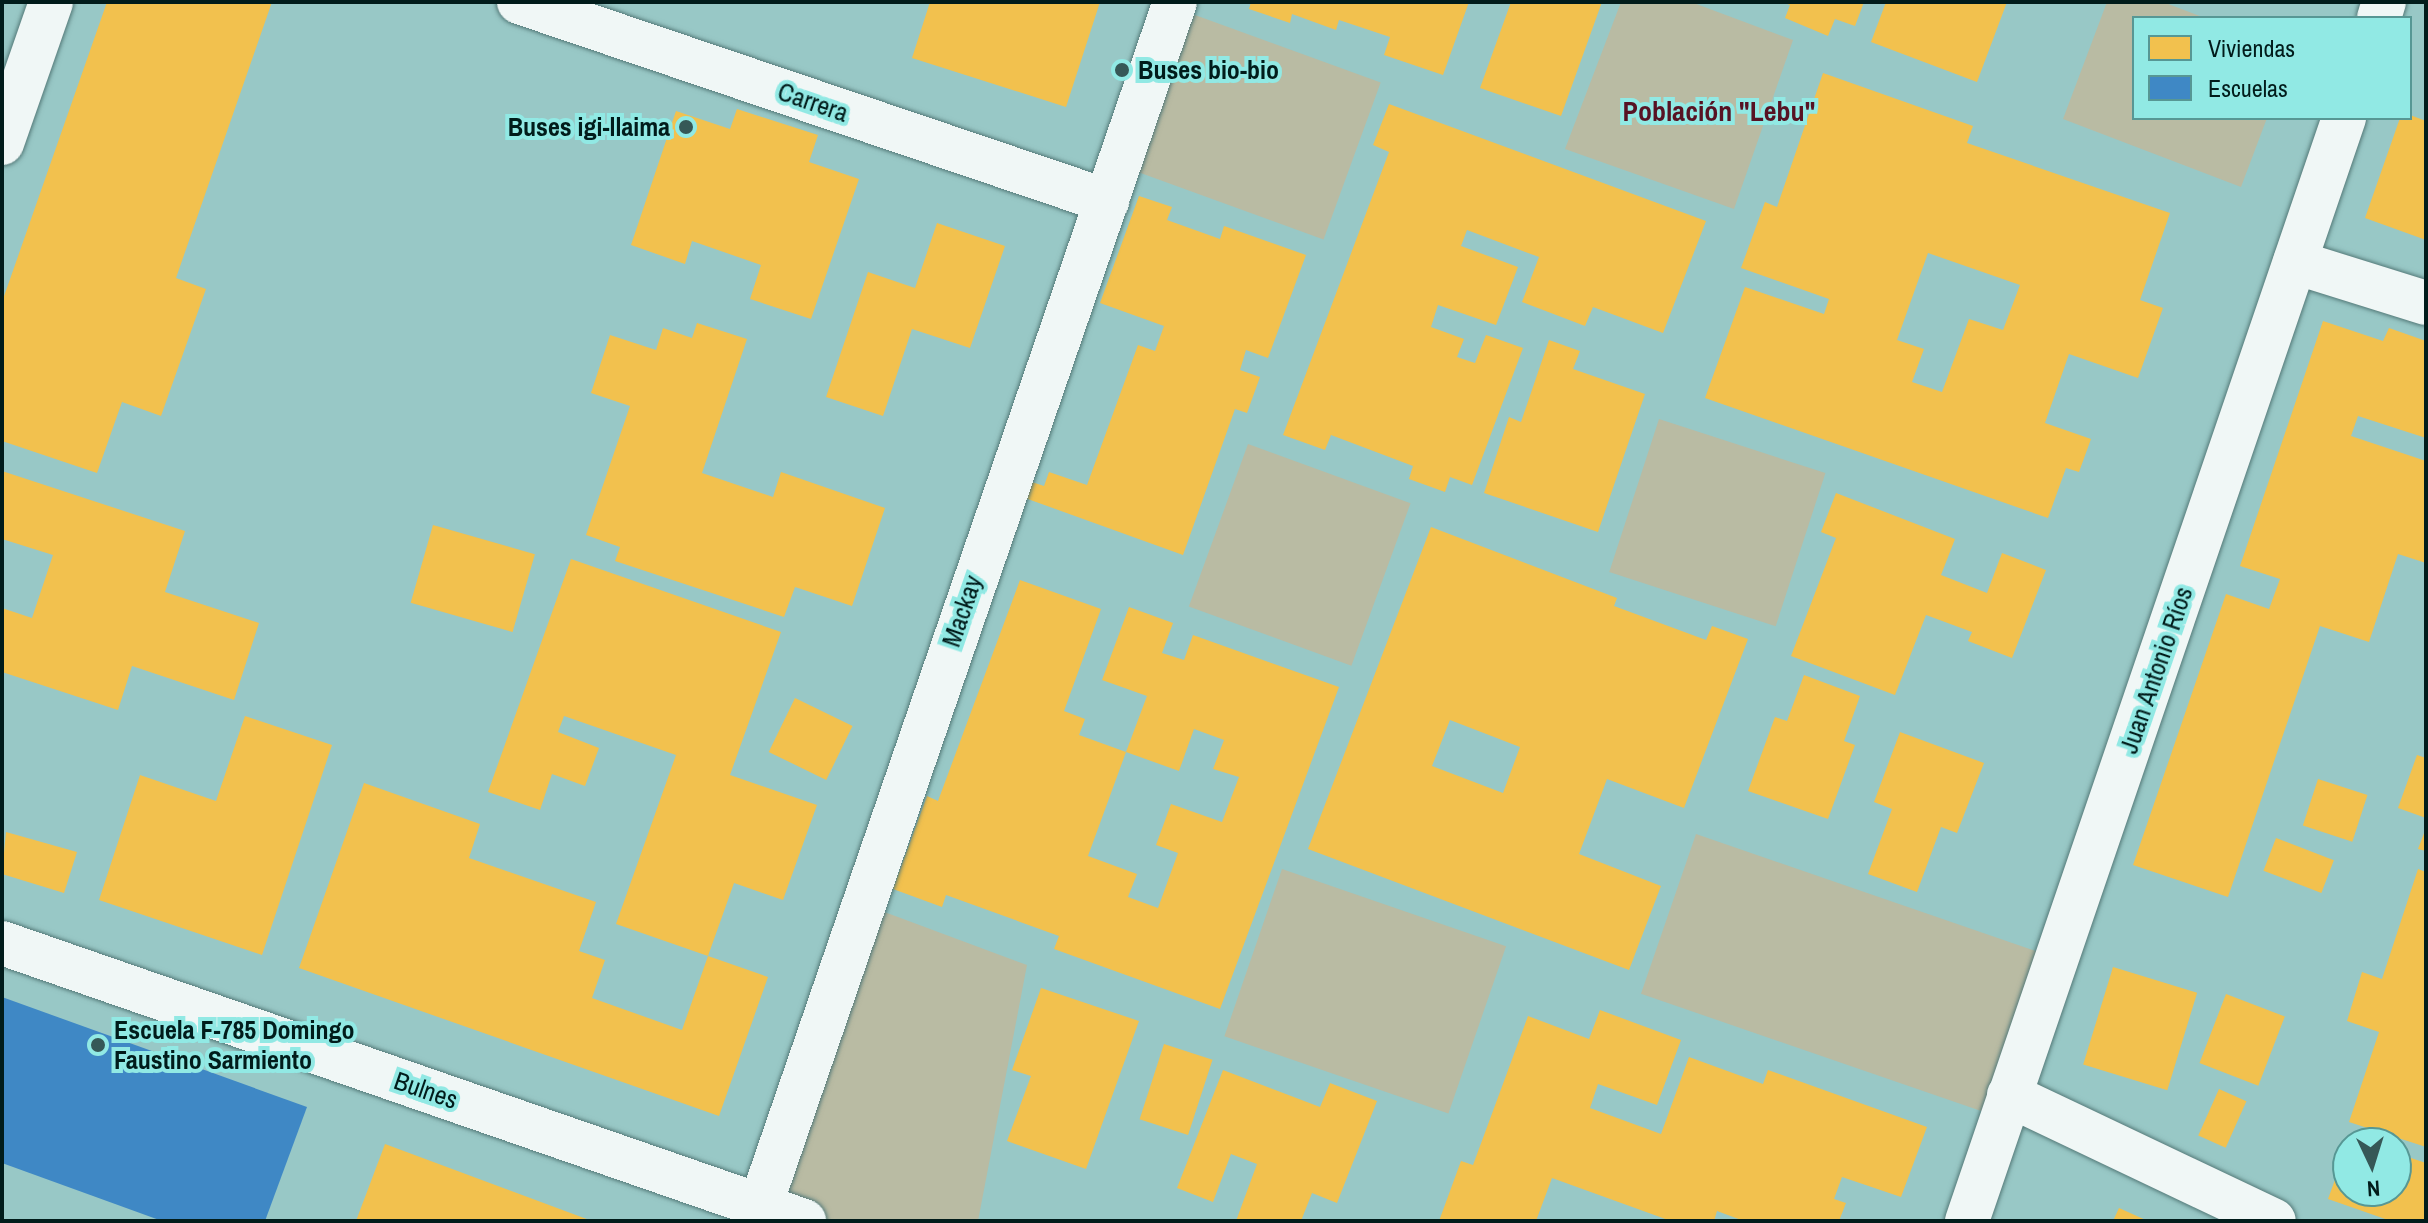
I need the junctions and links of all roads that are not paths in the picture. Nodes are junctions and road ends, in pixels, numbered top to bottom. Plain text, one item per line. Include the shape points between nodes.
1 (51, 2) edge
2 (519, 2) edge
3 (1175, 2) edge
4 (2343, 120) edge
5 (2, 143) edge
6 (1107, 201) junction
7 (2295, 262) junction
8 (2426, 303) edge
9 (2, 943) edge
10 (2009, 1095) junction
11 (757, 1213) edge
12 (804, 1221) edge
13 (1967, 1221) edge
14 (2274, 1221) edge

1 - 5 street
2 - 6 street, Carrera
3 - 6 street, Mackay
4 - 7 street, Juan Antonio Ríos
6 - 11 street, Mackay
7 - 8 street
7 - 10 street, Juan Antonio Ríos
9 - 11 street, Bulnes
10 - 13 street, Juan Antonio Ríos
10 - 14 street
11 - 12 street, Bulnes

